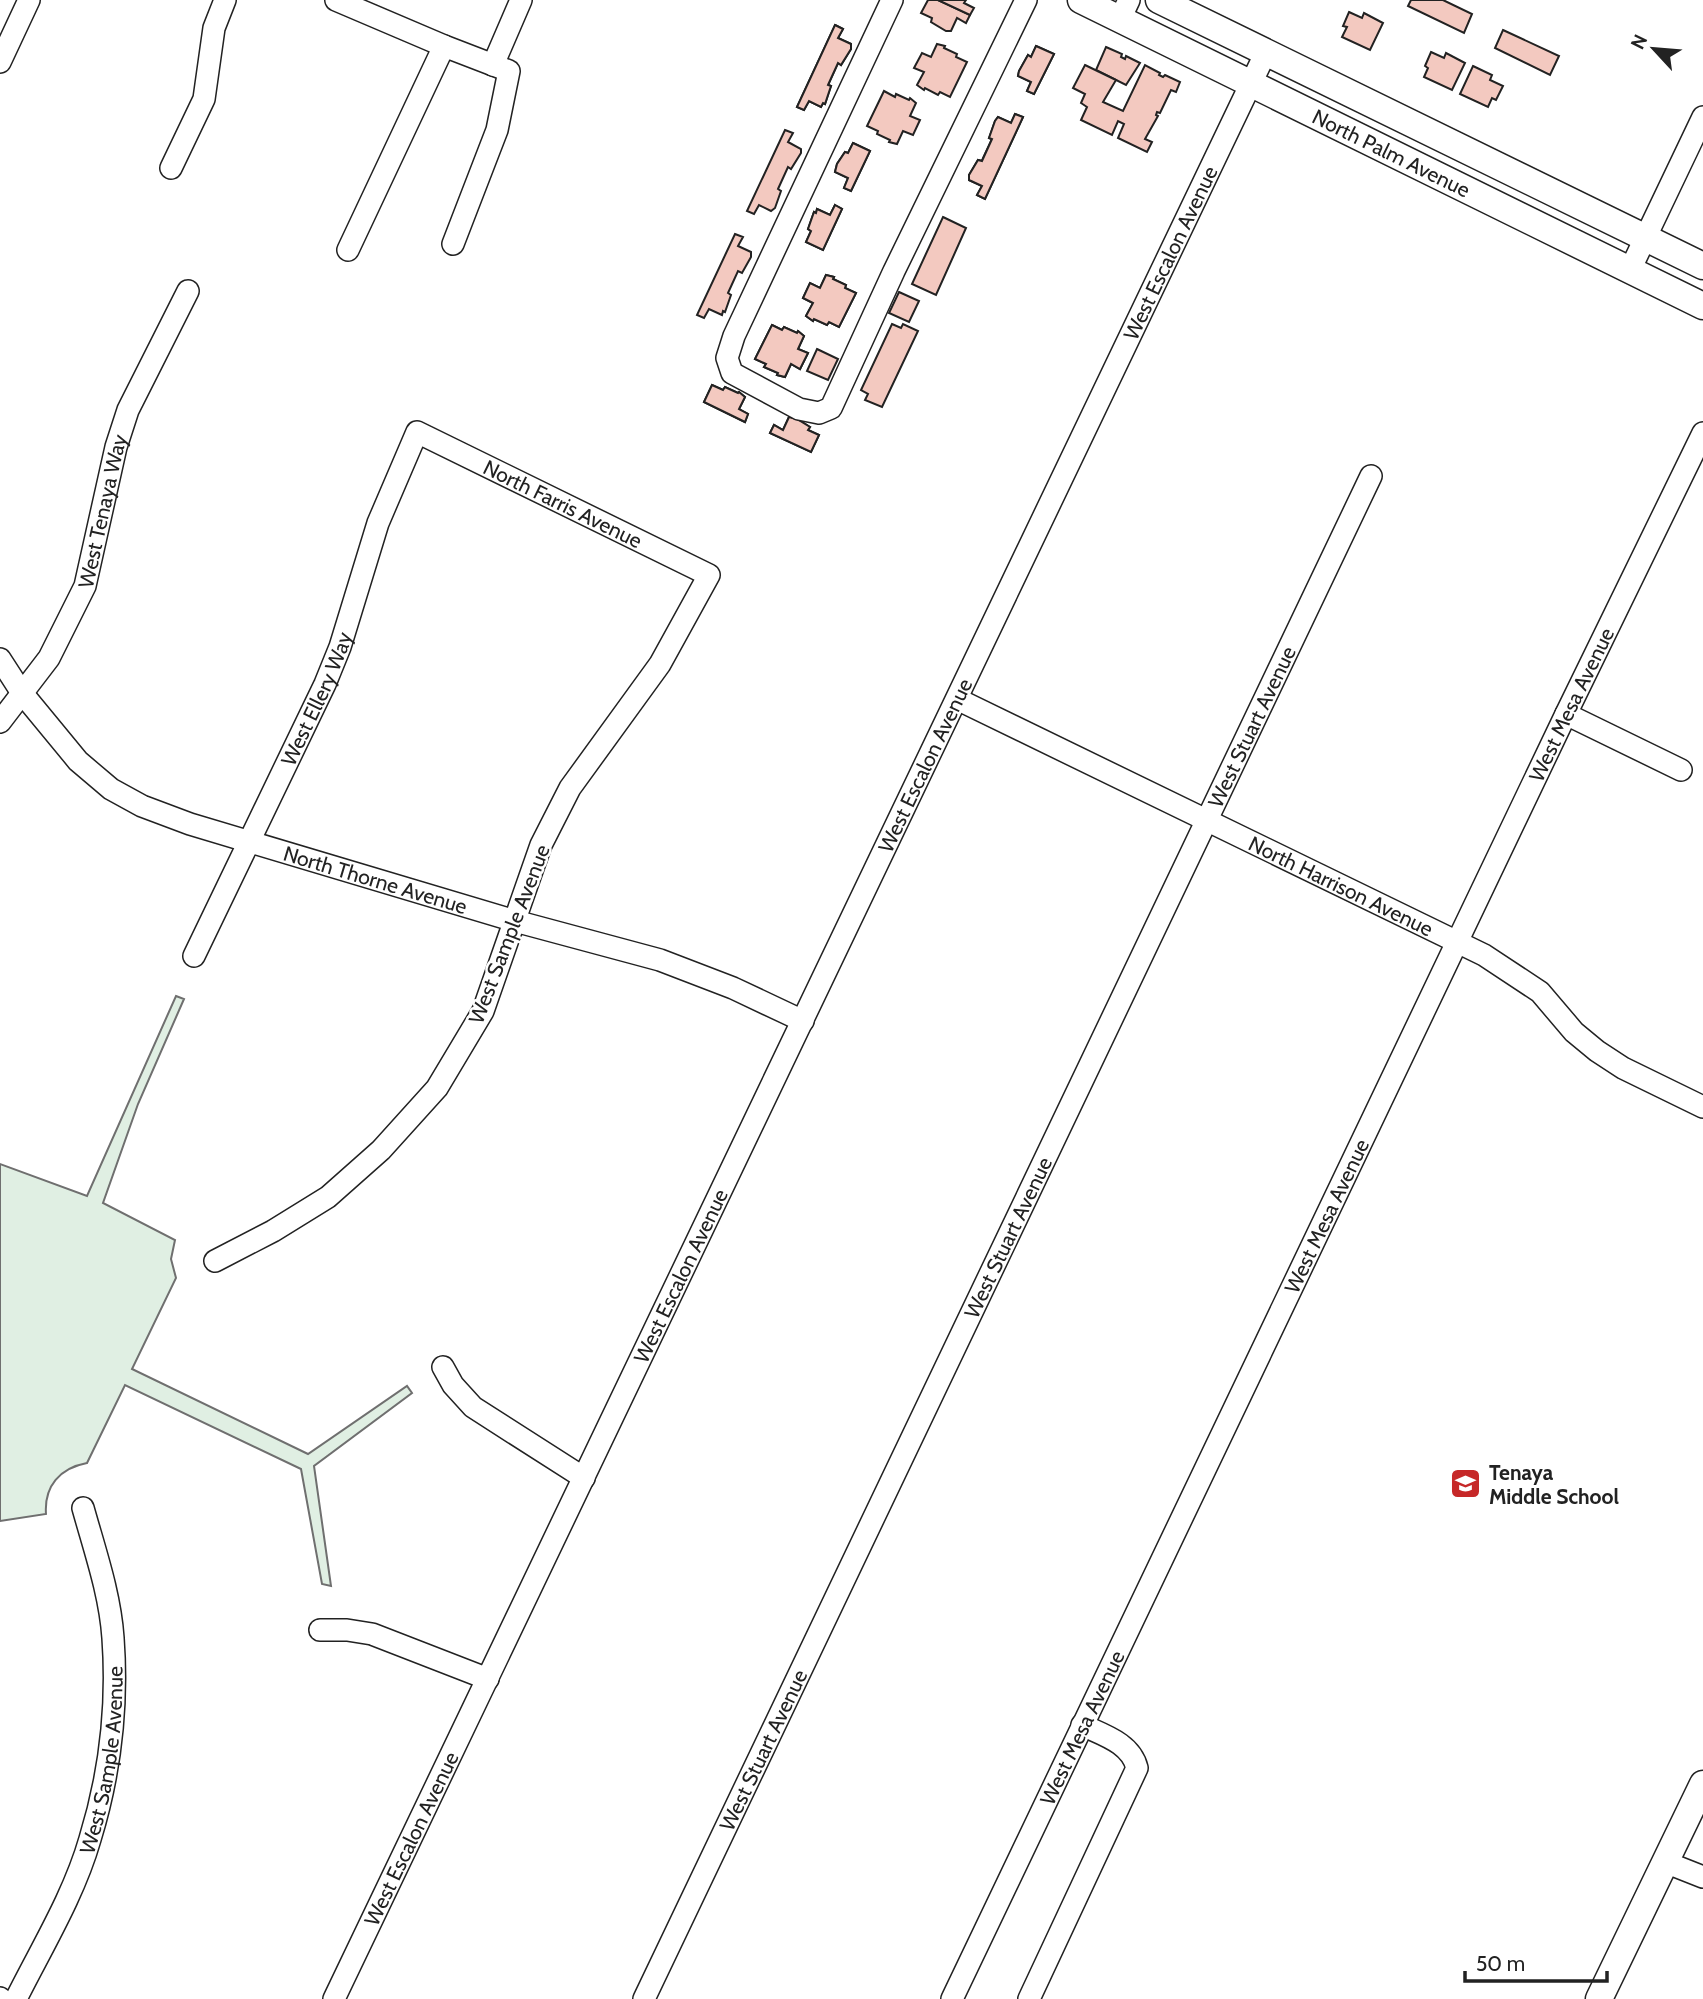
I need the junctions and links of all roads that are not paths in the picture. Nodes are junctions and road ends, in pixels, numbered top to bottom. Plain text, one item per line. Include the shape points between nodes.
1 (29, 0) edge
2 (225, 0) edge
3 (336, 0) edge
4 (521, 0) edge
5 (892, 0) edge
6 (1026, 0) edge
7 (1081, 0) edge
8 (1159, 0) edge
9 (1124, 10) edge
10 (7, 27) edge
11 (444, 46) junction
12 (1266, 52) junction
13 (0, 62) edge
14 (494, 65) junction
15 (1251, 85) junction
16 (1703, 117) edge
17 (171, 169) dead end
18 (1645, 238) junction
19 (453, 244) dead end
20 (348, 250) dead end
21 (1703, 266) edge
22 (1630, 271) junction
23 (188, 291) dead end
24 (1703, 306) edge
25 (417, 432) joint
26 (1703, 433) edge
27 (1371, 476) dead end
28 (709, 575) joint
29 (0, 659) edge
30 (22, 693) junction
31 (957, 699) junction
32 (1566, 714) junction
33 (0, 722) edge
34 (1681, 770) dead end
35 (1208, 821) junction
36 (251, 842) junction
37 (515, 921) junction
38 (1457, 942) junction
39 (194, 956) dead end
40 (803, 1021) junction
41 (1703, 1107) edge
42 (215, 1261) dead end
43 (443, 1367) dead end
44 (584, 1478) junction
45 (83, 1508) dead end
46 (320, 1630) dead end
47 (488, 1679) junction
48 (1083, 1725) junction
49 (1703, 1784) edge
50 (1665, 1861) junction
51 (1703, 1877) edge
52 (16, 1999) edge
53 (334, 1999) edge
54 (644, 1999) edge
55 (952, 1999) edge
56 (1029, 1999) edge
57 (1599, 1999) edge

1 - 10 street
2 - 17 street via 214,28 204,99
3 - 11 street
4 - 14 street
5 - 6 street via 727,358 732,373 799,409 819,413 831,408
7 - 9 main road, North Palm Avenue
8 - 12 main road, North Palm Avenue
9 - 15 main road, North Palm Avenue
10 - 13 street
11 - 14 street
11 - 20 street
12 - 15 street, West Escalon Avenue
12 - 18 main road, North Palm Avenue
14 - 19 street via 509,71 497,130
15 - 22 main road, North Palm Avenue
15 - 31 street, West Escalon Avenue
16 - 18 street
18 - 21 main road, North Palm Avenue
18 - 22 street
22 - 24 main road, North Palm Avenue
23 - 30 street, West Tenaya Way via 128,410 85,586 49,658
25 - 28 street, North Farris Avenue
25 - 36 street, West Ellery Way via 378,523 340,647
26 - 32 street, West Mesa Avenue
27 - 35 street, West Stuart Avenue
28 - 37 street, West Sample Avenue via 660,664 570,788 541,845
29 - 30 street, North Thorne Avenue
30 - 33 street, West Tenaya Way
30 - 36 street, North Thorne Avenue via 78,761 111,789 178,820
31 - 35 street, North Harrison Avenue
31 - 40 street, West Escalon Avenue
32 - 34 street
32 - 38 street, West Mesa Avenue
35 - 38 street, North Harrison Avenue
35 - 54 street, West Stuart Avenue
36 - 37 street, North Thorne Avenue
36 - 39 street, West Ellery Way
37 - 40 street, North Thorne Avenue via 660,960
37 - 42 street, West Sample Avenue via 483,1011 437,1088 381,1150 328,1197
38 - 41 street, North Harrison Avenue via 1540,992 1597,1051
38 - 48 street, West Mesa Avenue
40 - 44 street, West Escalon Avenue
43 - 44 street via 473,1407
44 - 47 street, West Escalon Avenue
45 - 52 street, West Sample Avenue via 103,1576 113,1637 109,1764 90,1841
46 - 47 street via 372,1634
47 - 53 street, West Escalon Avenue
48 - 55 street, West Mesa Avenue
48 - 56 street via 1127,1749 1137,1768
49 - 50 main road
50 - 51 street
50 - 57 main road

